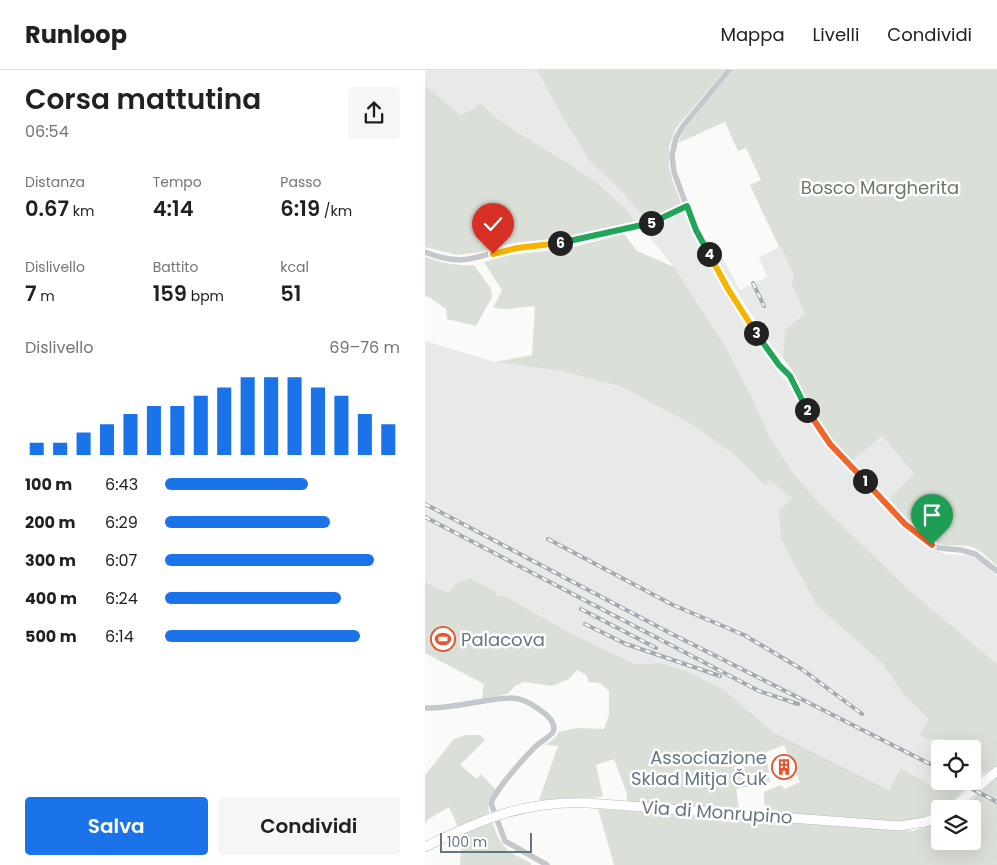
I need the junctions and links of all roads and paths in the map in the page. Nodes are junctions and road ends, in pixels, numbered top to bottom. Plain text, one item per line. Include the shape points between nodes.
1 (729, 70) edge
2 (687, 206) junction
3 (425, 252) edge
4 (997, 571) edge
5 (425, 708) edge
6 (997, 771) edge
7 (962, 800) edge
8 (495, 815) junction
9 (931, 820) edge
10 (425, 847) edge
11 (547, 865) edge

1 - 2 street via 686,121 674,144 673,167
2 - 3 street via 641,226 566,242 517,248 476,259 457,261
2 - 4 street via 696,230 728,289 772,357 790,376 810,417 830,444 905,524 932,545 975,554
5 - 8 street via 510,698 529,702 550,718 553,731 534,747 491,803
6 - 7 main road
8 - 9 main road, Via di Monrupino via 535,806 570,803 899,826
8 - 10 main road, Via di Monrupino
8 - 11 street via 508,844

